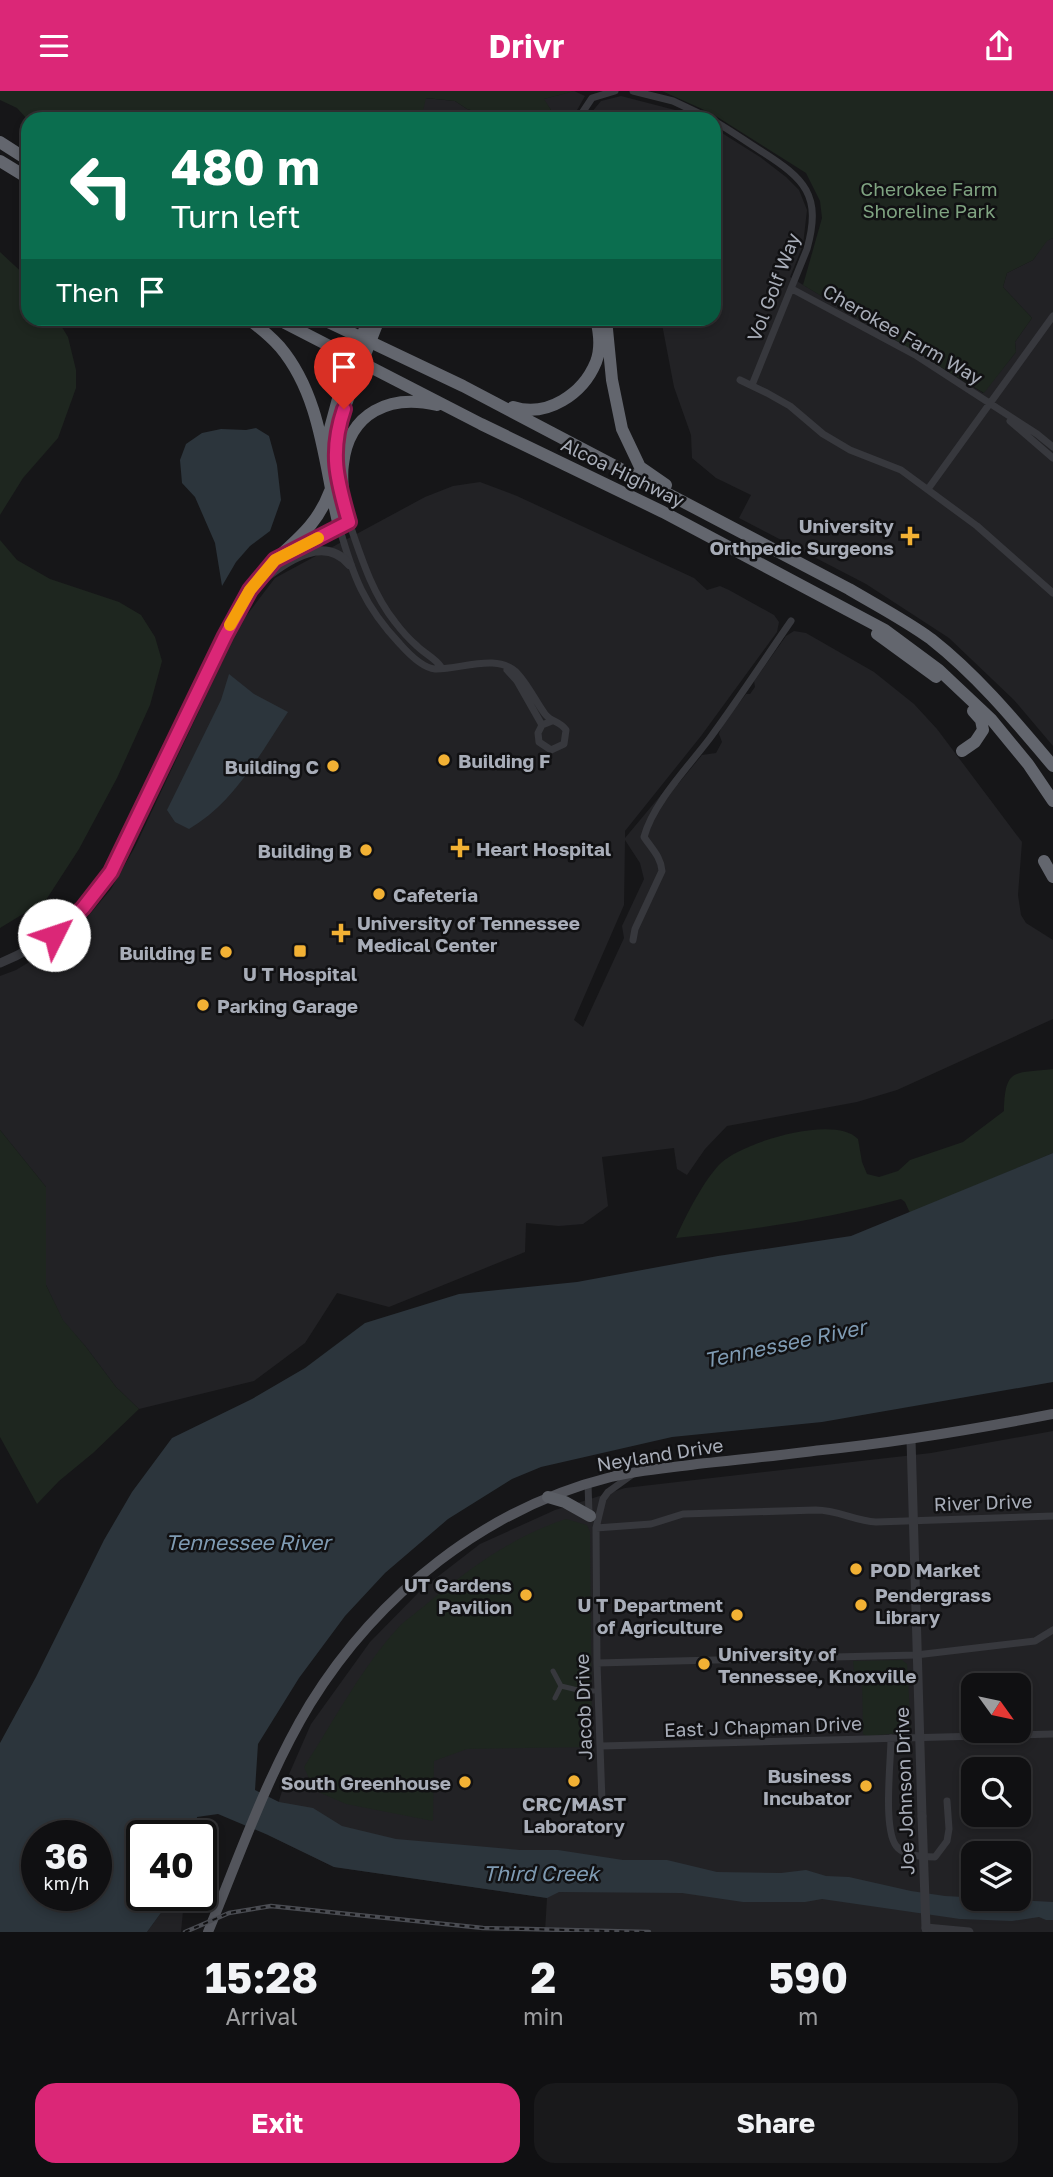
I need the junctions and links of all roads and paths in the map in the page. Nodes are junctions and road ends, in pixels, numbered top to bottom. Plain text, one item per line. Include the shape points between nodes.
1 (615, 91) edge
2 (633, 91) edge
3 (583, 112) edge
4 (696, 112) edge
5 (721, 126) edge
6 (0, 142) edge
7 (21, 156) edge
8 (0, 161) edge
9 (21, 174) edge
10 (792, 289) junction
11 (1053, 316) edge
12 (255, 326) edge
13 (290, 326) edge
14 (337, 326) edge
15 (367, 326) edge
16 (376, 326) edge
17 (598, 326) edge
18 (607, 326) edge
19 (740, 380) dead end
20 (347, 386) junction
21 (752, 386) junction
22 (492, 401) junction
23 (993, 407) junction
24 (451, 408) junction
25 (1053, 447) edge
26 (1053, 458) edge
27 (928, 489) junction
28 (330, 491) junction
29 (344, 503) junction
30 (344, 524) junction
31 (780, 553) junction
32 (275, 560) junction
33 (350, 565) junction
34 (250, 590) junction
35 (1053, 593) edge
36 (832, 601) junction
37 (791, 621) dead end
38 (501, 666) junction
39 (441, 667) junction
40 (552, 721) junction
41 (542, 725) junction
42 (962, 751) dead end
43 (1053, 766) edge
44 (1053, 801) edge
45 (1044, 861) dead end
46 (1053, 877) edge
47 (633, 940) dead end
48 (0, 963) edge
49 (1053, 1414) edge
50 (911, 1439) junction
51 (636, 1472) junction
52 (588, 1483) junction
53 (548, 1497) junction
54 (1053, 1516) edge
55 (914, 1520) junction
56 (593, 1522) junction
57 (1053, 1630) edge
58 (916, 1655) junction
59 (597, 1663) junction
60 (553, 1671) dead end
61 (561, 1686) junction
62 (594, 1691) dead end
63 (555, 1698) dead end
64 (1053, 1734) edge
65 (920, 1737) junction
66 (891, 1738) junction
67 (601, 1746) junction
68 (603, 1801) dead end
69 (947, 1801) dead end
70 (927, 1930) edge
71 (208, 1932) edge
72 (969, 1932) edge

1 - 3 street via 592,98
2 - 4 street, Vol Golf Way
5 - 10 street, Vol Golf Way via 788,169 810,197 813,227
6 - 7 highway
8 - 9 highway
10 - 21 street, Vol Golf Way
10 - 23 street, Cherokee Farm Way via 917,356
11 - 23 street
12 - 28 highway via 280,347 301,382 321,434
13 - 24 highway, Alcoa Highway
14 - 22 highway, Alcoa Highway
15 - 20 highway, bridge
16 - 20 highway, bridge
17 - 22 highway via 597,360 570,397 546,408 522,410
18 - 31 highway via 622,429 640,467
19 - 21 street
20 - 28 highway via 328,432
20 - 29 highway via 336,431 338,485
21 - 27 street via 850,450 901,470
22 - 31 highway, Alcoa Highway
23 - 25 street, Cherokee Farm Way
23 - 26 street, Cherokee Farm Way
23 - 27 street
24 - 29 highway via 398,401 375,409 347,444 342,465
24 - 36 highway, Alcoa Highway
27 - 35 street
28 - 30 highway
28 - 32 highway via 311,527
29 - 30 highway
30 - 32 street
30 - 33 street
30 - 39 street via 394,621
31 - 43 highway, Alcoa Highway via 929,638 998,702
32 - 34 street
33 - 34 street via 335,552 314,551 275,569
33 - 39 street via 379,622 415,659 434,669
34 - 48 street via 98,891 54,935
36 - 42 highway via 942,682 981,720 984,730
36 - 44 highway, Alcoa Highway via 908,645 968,696 1014,746
37 - 47 street via 649,822 645,837 662,871
38 - 39 street
38 - 40 street via 517,672
38 - 41 street via 517,681
40 - 41 street
40 - 41 street via 563,726 567,735 556,749 547,749 540,742
45 - 46 highway
49 - 50 main road, Neyland Drive
50 - 51 main road, Neyland Drive
50 - 55 street, Joe Johnson Drive
51 - 52 main road, Neyland Drive
51 - 56 street, Jacob Drive via 608,1492
52 - 53 main road, Neyland Drive
52 - 56 street, Jacob Drive
53 - 56 highway via 565,1501
53 - 71 main road, Neyland Drive via 489,1525 451,1551 375,1620 331,1673 287,1746
54 - 55 street, River Drive
55 - 56 street, River Drive via 865,1521 820,1510 683,1514 651,1524
55 - 58 street, Joe Johnson Drive
56 - 59 street, Jacob Drive
57 - 58 street via 1035,1641
58 - 59 street
58 - 65 street, Joe Johnson Drive
59 - 67 street, Jacob Drive
60 - 61 street
61 - 62 street
61 - 63 street
64 - 65 street, East J Chapman Drive
65 - 66 street, East J Chapman Drive
65 - 70 street, Joe Johnson Drive, bridge
66 - 67 street, East J Chapman Drive
66 - 69 street via 889,1819 897,1848 935,1857 947,1841
67 - 68 street, Jacob Drive
70 - 72 street

